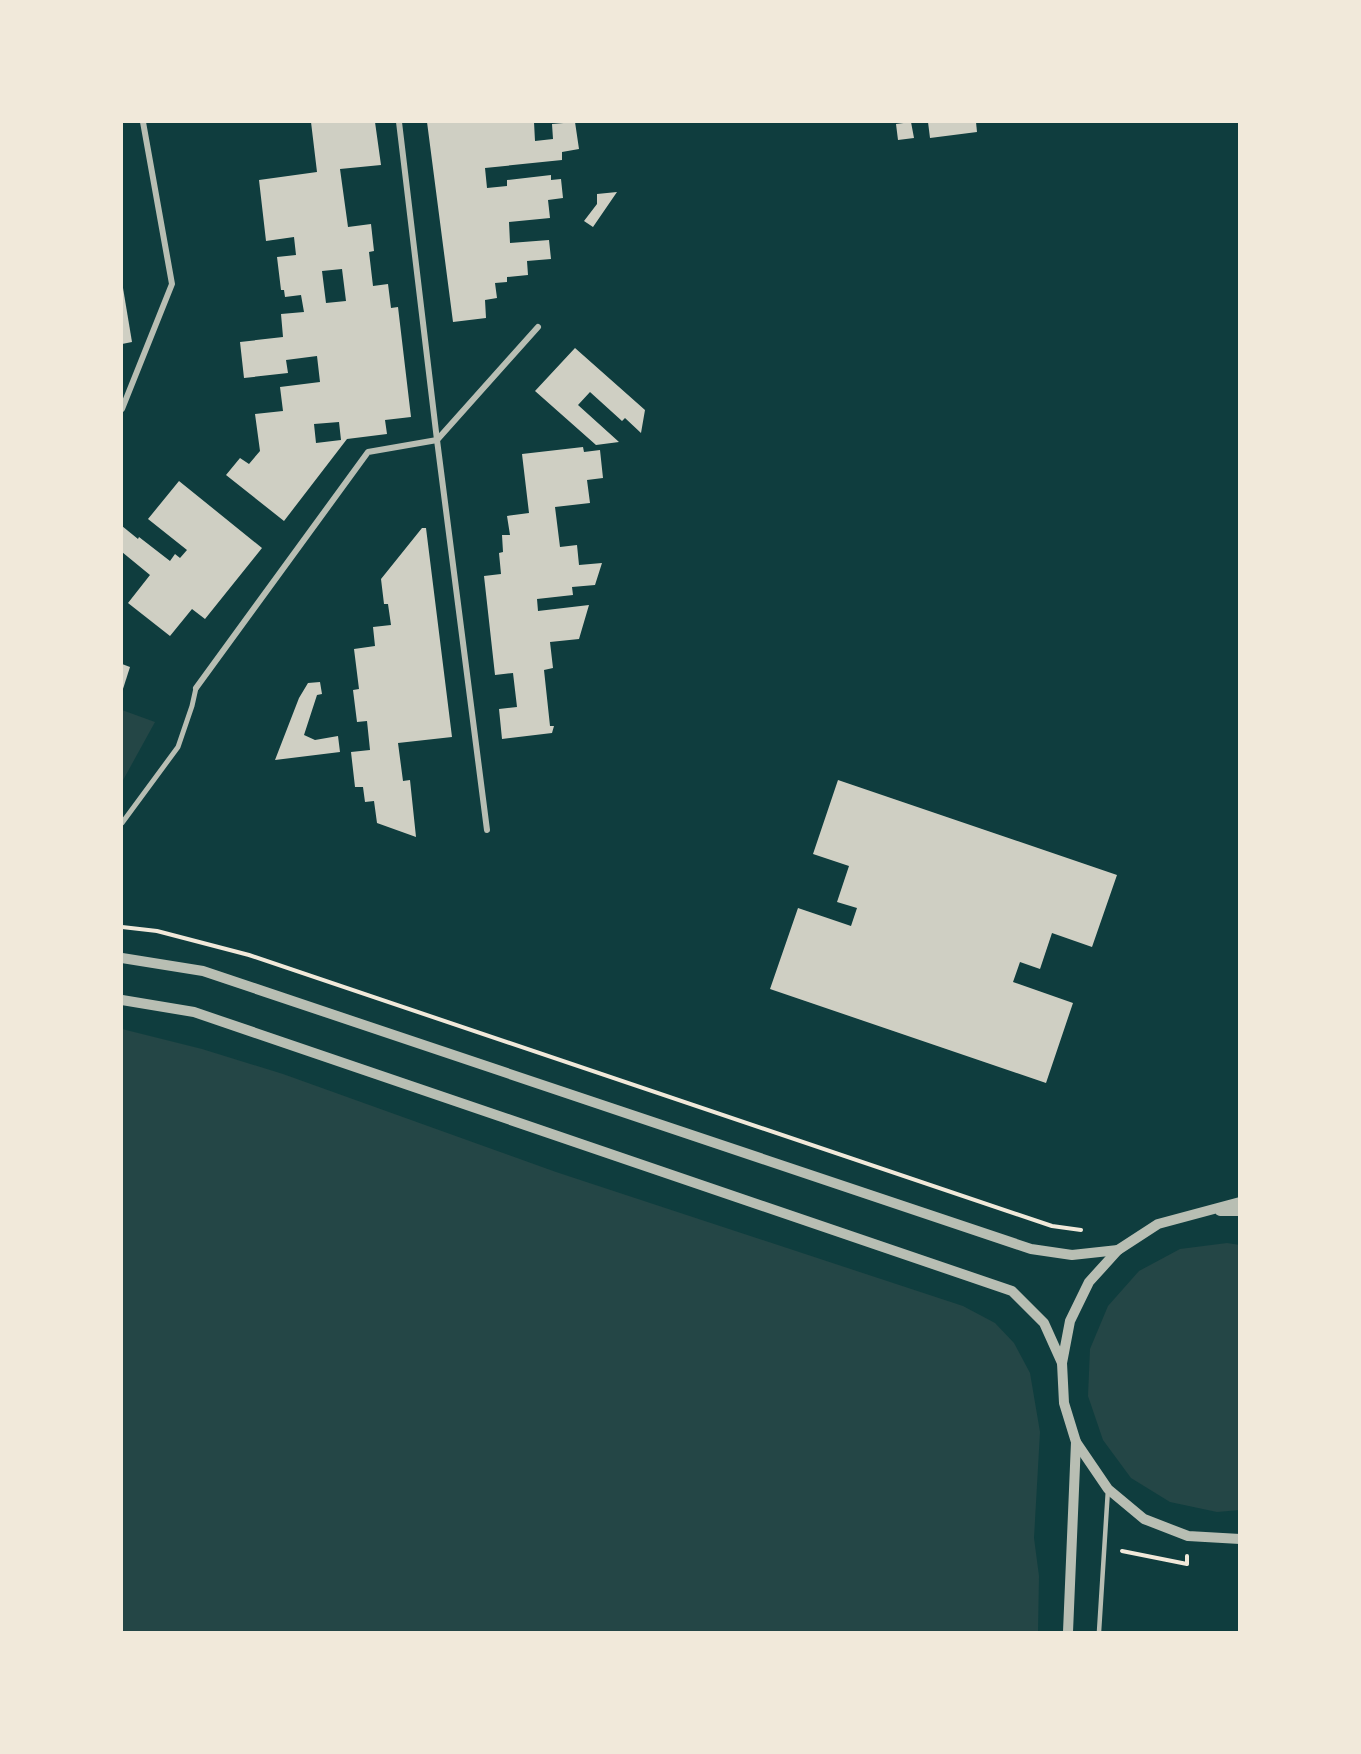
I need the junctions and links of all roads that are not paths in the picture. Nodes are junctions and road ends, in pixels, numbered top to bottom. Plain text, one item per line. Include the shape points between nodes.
1 (143, 122) edge
2 (399, 122) edge
3 (538, 327) dead end
4 (122, 409) edge
5 (437, 440) junction
6 (196, 688) joint
7 (122, 823) edge
8 (487, 830) dead end
9 (122, 958) edge
10 (122, 1000) edge
11 (1239, 1202) edge
12 (1205, 1211) junction
13 (1239, 1211) edge
14 (1118, 1250) junction
15 (1062, 1363) junction
16 (1076, 1442) junction
17 (1108, 1489) junction
18 (1239, 1539) edge
19 (1068, 1632) edge
20 (1100, 1632) edge

1 - 4 street via 172,284
2 - 5 street
3 - 5 street
5 - 6 street via 368,452
5 - 8 street
6 - 7 street via 178,747
9 - 14 street via 203,971 1031,1249 1072,1255
10 - 15 street via 194,1012 1012,1291 1044,1323
11 - 12 street
12 - 13 street
12 - 14 street via 1158,1224
14 - 15 street via 1089,1282 1070,1321
15 - 16 street via 1064,1403
16 - 17 street
16 - 19 street
17 - 18 street via 1144,1519 1188,1536
17 - 20 lane

